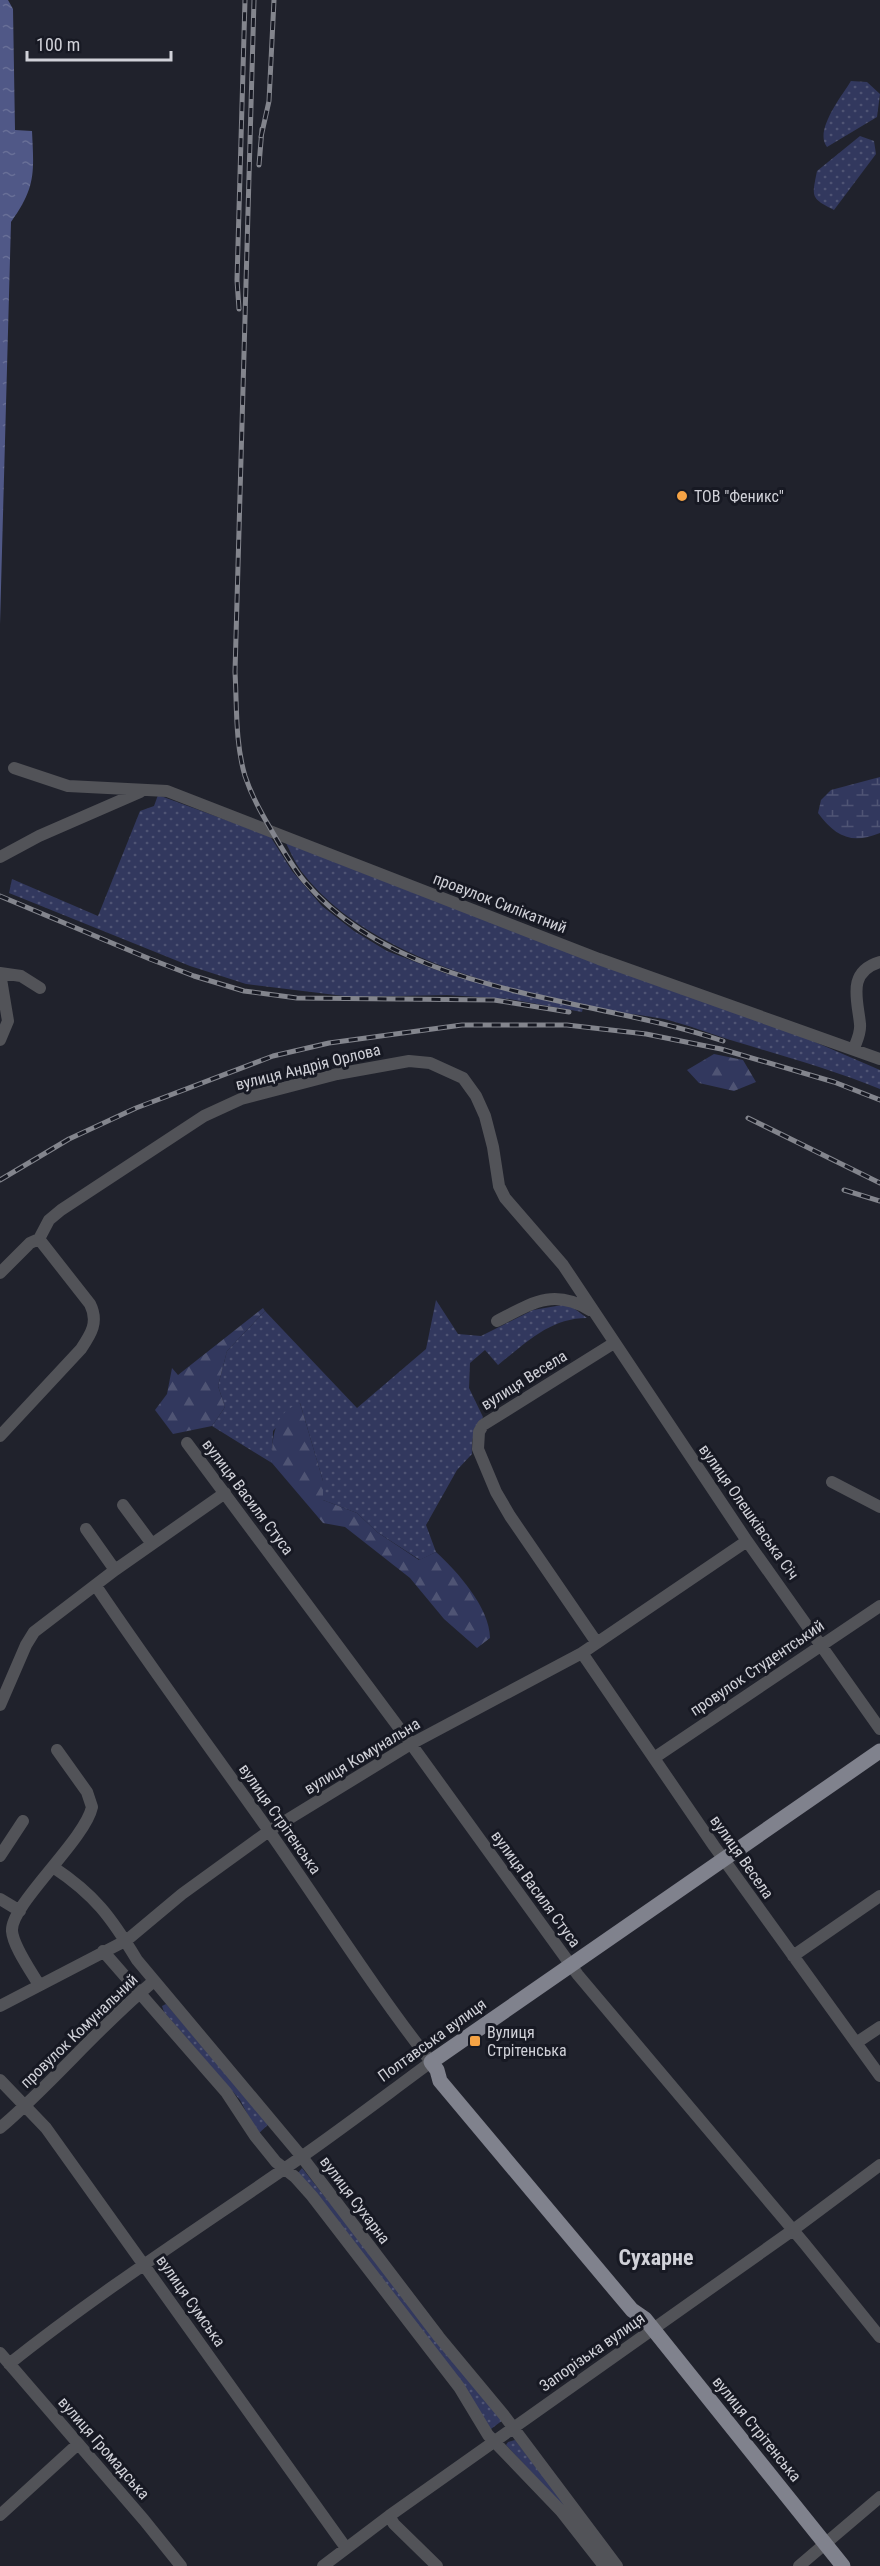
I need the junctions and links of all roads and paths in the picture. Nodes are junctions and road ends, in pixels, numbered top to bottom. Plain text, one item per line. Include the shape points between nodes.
1 (14, 768) dead end
2 (143, 790) junction
3 (0, 856) edge
4 (880, 962) edge
5 (0, 973) edge
6 (40, 988) dead end
7 (0, 1040) edge
8 (854, 1048) junction
9 (880, 1059) edge
10 (39, 1239) junction
11 (0, 1273) edge
12 (594, 1313) junction
13 (497, 1321) dead end
14 (614, 1343) junction
15 (0, 1436) edge
16 (187, 1443) dead end
17 (832, 1482) dead end
18 (225, 1493) junction
19 (123, 1504) dead end
20 (880, 1507) edge
21 (86, 1529) dead end
22 (747, 1541) junction
23 (152, 1544) junction
24 (115, 1570) junction
25 (96, 1586) junction
26 (880, 1606) edge
27 (597, 1643) junction
28 (821, 1644) junction
29 (582, 1653) junction
30 (0, 1705) edge
31 (880, 1729) edge
32 (411, 1744) junction
33 (57, 1750) dead end
34 (880, 1751) edge
35 (654, 1758) junction
36 (23, 1821) dead end
37 (269, 1832) junction
38 (0, 1856) edge
39 (723, 1859) junction
40 (53, 1867) junction
41 (880, 1896) edge
42 (0, 1899) edge
43 (20, 1911) junction
44 (127, 1940) junction
45 (103, 1951) junction
46 (793, 1956) junction
47 (570, 1964) junction
48 (154, 1981) junction
49 (39, 1985) junction
50 (141, 1992) junction
51 (0, 2006) edge
52 (880, 2027) edge
53 (856, 2043) junction
54 (434, 2066) junction
55 (880, 2076) edge
56 (0, 2080) edge
57 (26, 2105) junction
58 (0, 2128) edge
59 (302, 2157) junction
60 (880, 2165) edge
61 (284, 2169) junction
62 (793, 2230) junction
63 (144, 2263) junction
64 (647, 2321) junction
65 (880, 2337) edge
66 (0, 2353) edge
67 (9, 2364) junction
68 (514, 2428) junction
69 (495, 2441) junction
70 (78, 2444) junction
71 (880, 2497) edge
72 (0, 2515) edge
73 (389, 2516) junction
74 (826, 2544) junction
75 (346, 2548) junction
76 (181, 2566) edge
77 (323, 2566) edge
78 (437, 2566) edge
79 (604, 2566) edge
80 (617, 2566) edge
81 (799, 2566) edge
82 (843, 2566) edge

1 - 2 street, провулок Силікатний via 68,786
2 - 3 street
2 - 8 street, провулок Силікатний via 167,791 599,959
4 - 8 street via 871,966 855,988 860,1030
5 - 6 street via 21,976
5 - 7 street via 8,1021
8 - 9 street, провулок Силікатний
10 - 11 street, вулиця Андрія Орлова
10 - 12 street, вулиця Андрія Орлова via 49,1220 62,1209 204,1116 241,1099 337,1074 409,1061 430,1063 463,1078 476,1096 488,1126 499,1186 505,1198 563,1265
10 - 15 street via 90,1304 95,1323 81,1349
12 - 13 street via 575,1301 551,1300 531,1304
12 - 14 street, вулиця Олешківська Січ
14 - 22 street, вулиця Олешківська Січ
14 - 27 street, вулиця Весела via 483,1425 477,1442 496,1492 510,1516
16 - 18 street, вулиця Василя Стуса
17 - 20 street
18 - 23 street
18 - 32 street, вулиця Василя Стуса
19 - 23 street
21 - 24 street
22 - 27 street, вулиця Комунальна
22 - 28 street, вулиця Олешківська Січ
23 - 24 street
24 - 25 street
25 - 30 street via 32,1635
25 - 37 street, вулиця Стрітенська
26 - 28 street, провулок Студентський
27 - 29 street, вулиця Комунальна
28 - 31 street, вулиця Олешківська Січ
28 - 35 street, провулок Студентський
29 - 32 street, вулиця Комунальна
29 - 35 street, вулиця Весела
32 - 37 street, вулиця Комунальна
32 - 47 street, вулиця Василя Стуса
33 - 40 street via 87,1792 92,1807 90,1817
34 - 39 main road, Полтавська вулиця
35 - 39 street, вулиця Весела
36 - 38 street
37 - 44 street, вулиця Комунальна via 182,1894
37 - 54 street, вулиця Стрітенська
39 - 46 street, вулиця Весела
39 - 47 main road, Полтавська вулиця
40 - 43 street
40 - 44 street, вулиця Сухарна via 88,1892
41 - 46 street
42 - 43 street
43 - 49 street via 12,1933
44 - 45 street, вулиця Комунальна
44 - 48 street, вулиця Сухарна
45 - 49 street, вулиця Комунальна
45 - 50 street, вулиця Сухарна
46 - 53 street, вулиця Весела
47 - 54 main road, Полтавська вулиця
47 - 62 street, вулиця Василя Стуса
48 - 50 street, провулок Комунальний
48 - 59 street, вулиця Сухарна
49 - 51 street, вулиця Комунальна
50 - 57 street, провулок Комунальний
50 - 61 street, вулиця Сухарна via 226,2092 255,2136
52 - 53 street
53 - 55 street, вулиця Весела
54 - 59 street, Полтавська вулиця
54 - 64 main road, вулиця Стрітенська via 449,2076 638,2305
56 - 57 street, вулиця Сумська
57 - 58 street, провулок Комунальний
57 - 63 street, вулиця Сумська
59 - 61 street, Полтавська вулиця
59 - 68 street, вулиця Сухарна via 439,2337
60 - 62 street, Запорізька вулиця
61 - 63 street, Полтавська вулиця
61 - 69 street, вулиця Сухарна via 312,2196 459,2387
62 - 64 street, Запорізька вулиця
62 - 65 street, вулиця Василя Стуса
63 - 67 street, Полтавська вулиця
63 - 75 street, вулиця Сумська
64 - 68 street, Запорізька вулиця
64 - 74 main road, вулиця Стрітенська
66 - 67 street, вулиця Громадська
67 - 70 street, вулиця Громадська
68 - 69 street, Запорізька вулиця
68 - 80 street, вулиця Сухарна
69 - 73 street, Запорізька вулиця
69 - 79 street, вулиця Сухарна via 561,2511
70 - 72 street
70 - 76 street, вулиця Громадська
71 - 74 street
73 - 75 street, Запорізька вулиця
73 - 78 street
74 - 81 street
74 - 82 main road, вулиця Стрітенська
75 - 77 street, Запорізька вулиця

